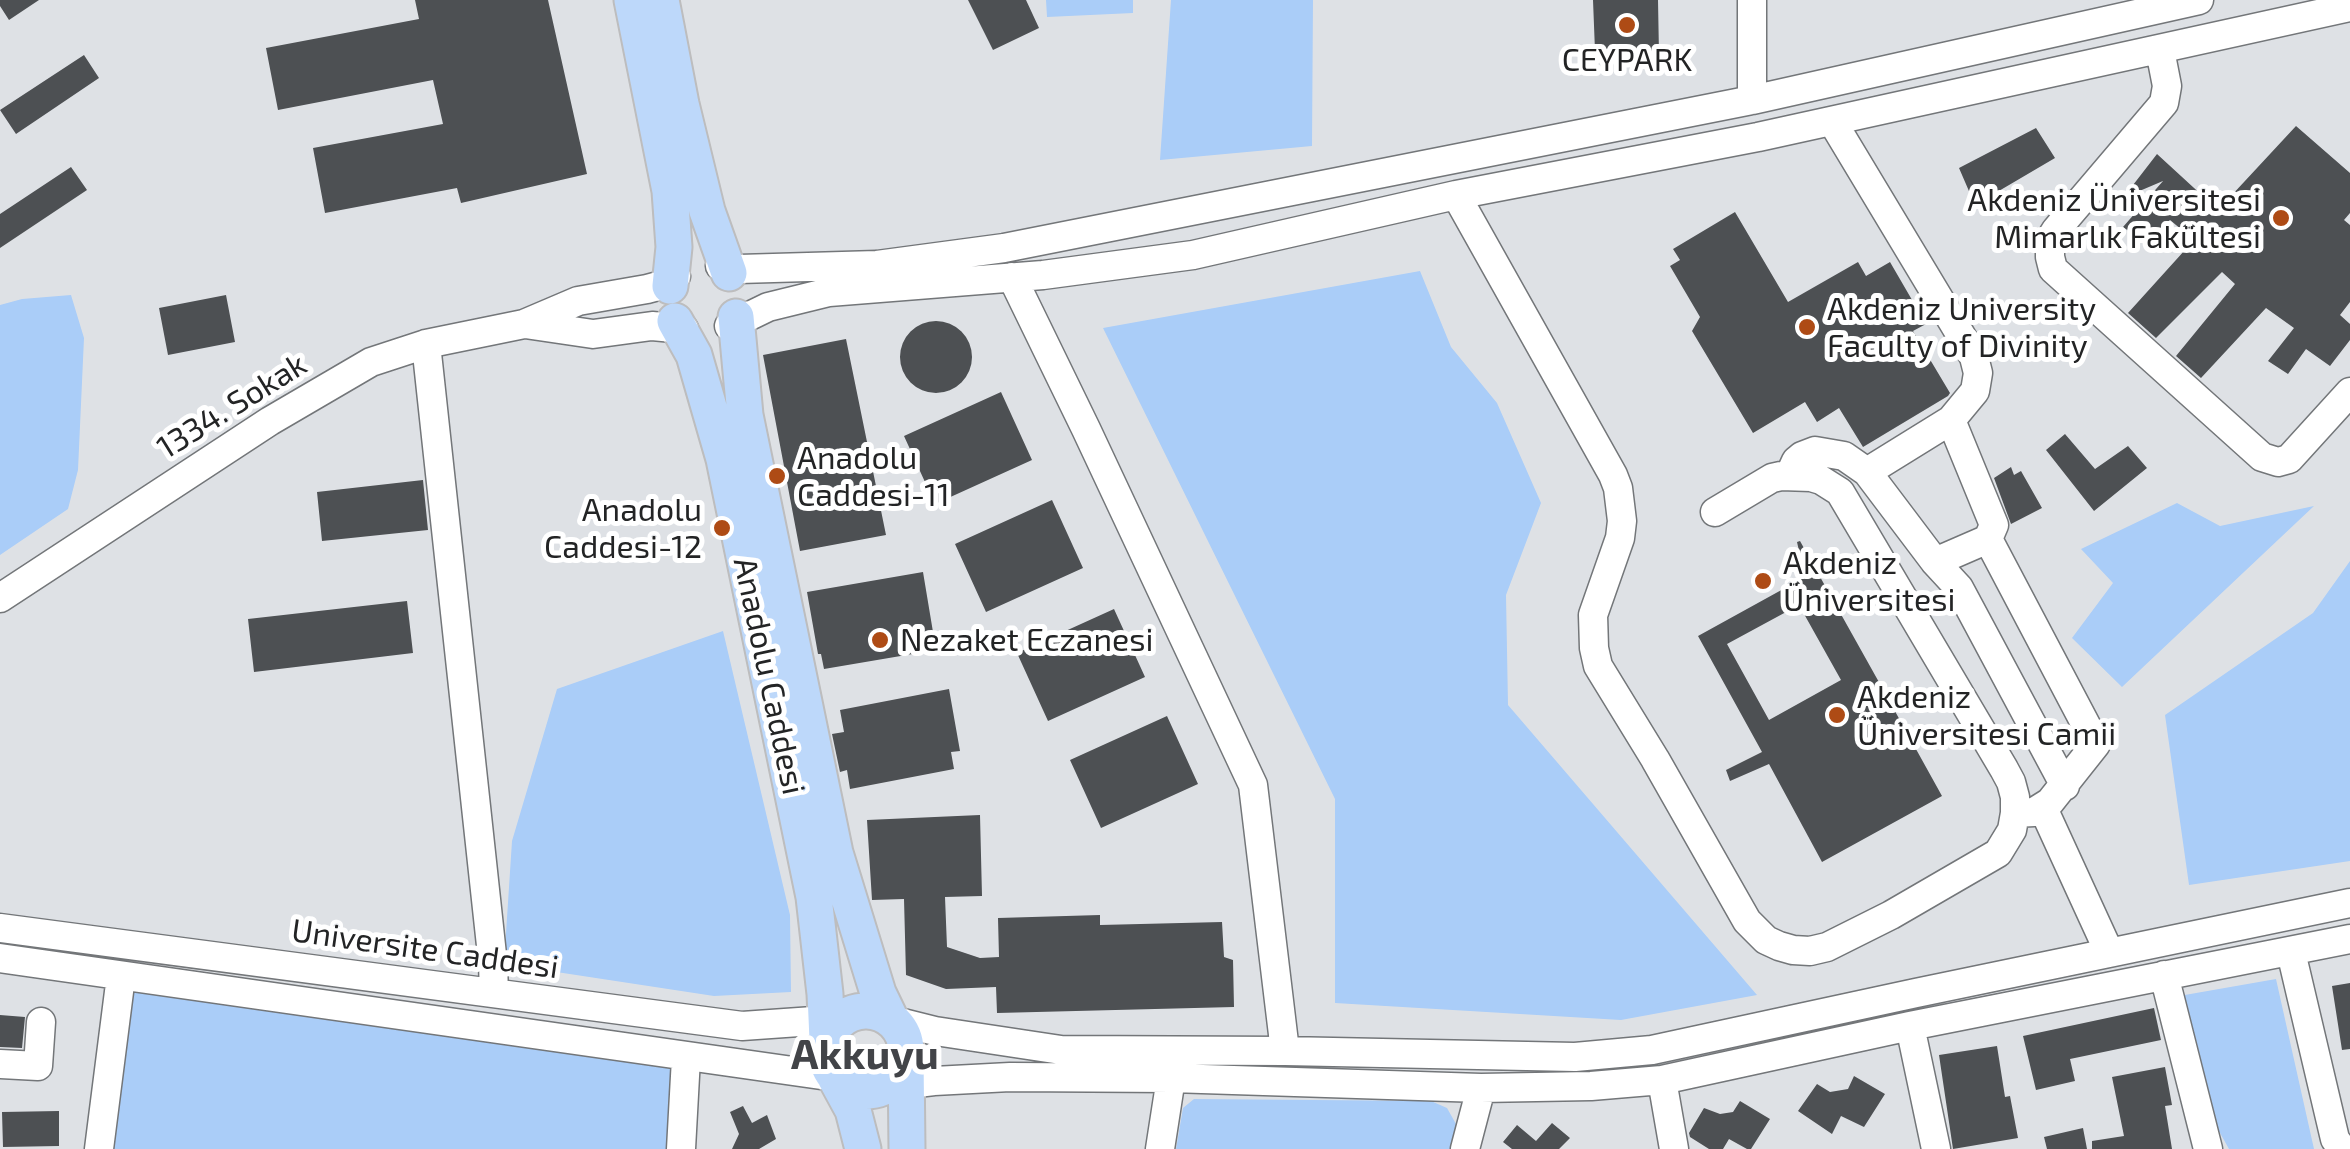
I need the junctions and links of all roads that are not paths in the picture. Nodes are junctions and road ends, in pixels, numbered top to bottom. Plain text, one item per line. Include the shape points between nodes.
1 (632, 0) edge
2 (662, 0) edge
3 (1752, 0) edge
4 (2199, 0) edge
5 (2350, 8) edge
6 (2160, 50) junction
7 (1752, 100) junction
8 (1832, 120) junction
9 (1456, 195) junction
10 (725, 269) junction
11 (1012, 277) junction
12 (676, 303) junction
13 (734, 322) junction
14 (524, 324) junction
15 (426, 344) junction
16 (2350, 392) edge
17 (1951, 420) junction
18 (1868, 472) junction
19 (1790, 474) junction
20 (1715, 512) dead end
21 (1988, 539) junction
22 (1935, 562) junction
23 (0, 598) edge
24 (2065, 786) junction
25 (2029, 810) junction
26 (2350, 902) edge
27 (0, 928) edge
28 (2350, 939) edge
29 (2110, 952) junction
30 (2290, 952) junction
31 (0, 958) edge
32 (2164, 974) junction
33 (121, 976) junction
34 (494, 993) junction
35 (891, 1020) junction
36 (41, 1022) dead end
37 (1910, 1026) junction
38 (832, 1027) junction
39 (1286, 1051) junction
40 (686, 1058) junction
41 (0, 1064) edge
42 (898, 1076) junction
43 (835, 1077) junction
44 (1171, 1078) junction
45 (1662, 1080) junction
46 (1481, 1088) junction
47 (99, 1149) edge
48 (681, 1149) edge
49 (863, 1149) edge
50 (908, 1149) edge
51 (1160, 1149) edge
52 (1466, 1149) edge
53 (1674, 1149) edge
54 (1936, 1149) edge
55 (2208, 1149) edge
56 (2342, 1149) edge

1 - 12 main road, Anadolu Caddesi via 670,191
2 - 10 main road via 680,104
3 - 7 street
4 - 7 street
5 - 6 street
6 - 8 street
6 - 16 street via 2164,104 2056,230 2050,248 2054,268 2262,457 2289,459
7 - 10 street via 1004,248 877,265
8 - 9 street
8 - 17 street via 1974,357 1975,391
9 - 11 street via 1192,255
9 - 25 street via 1618,488 1620,538 1593,615 1598,666 1756,932 1793,950 1840,942 1998,853
10 - 12 main road via 708,263 685,268
10 - 13 main road via 740,294
11 - 13 street via 830,292
11 - 39 street via 1252,786
12 - 13 main road via 695,334 719,332
12 - 14 street, 1334. Sokak via 647,289 578,302
12 - 14 street, 1334. Sokak via 652,326 593,334
12 - 38 main road, Anadolu Caddesi via 724,459 814,897
13 - 35 main road, Anadolu Caddesi via 745,415 835,853
14 - 15 street, 1334. Sokak
15 - 23 street, 1334. Sokak via 371,362 287,411
15 - 34 street
17 - 18 street
17 - 21 street via 1994,525
18 - 19 street via 1844,456 1815,451 1802,456
18 - 22 street
19 - 20 street
19 - 25 street via 1811,476 1840,492
21 - 22 street
21 - 24 street via 2096,744
22 - 24 street via 1960,588
24 - 25 street
25 - 29 street
26 - 29 street
27 - 34 street, Universite Caddesi
28 - 30 street
29 - 39 street via 1652,1050 1575,1058
30 - 32 street
30 - 56 street
31 - 33 street
32 - 37 street
32 - 55 street
33 - 40 street
33 - 47 street
34 - 38 street, Universite Caddesi via 742,1026
35 - 38 main road via 866,1011
35 - 39 street via 1061,1050
35 - 42 main road via 905,1042
36 - 41 street via 38,1066
37 - 45 street
37 - 54 street
38 - 43 main road via 826,1053
40 - 43 street
40 - 48 street
42 - 43 main road via 870,1090
42 - 44 street
42 - 50 main road
43 - 49 main road
44 - 46 street
44 - 51 street
45 - 46 street
45 - 53 street
46 - 52 street

